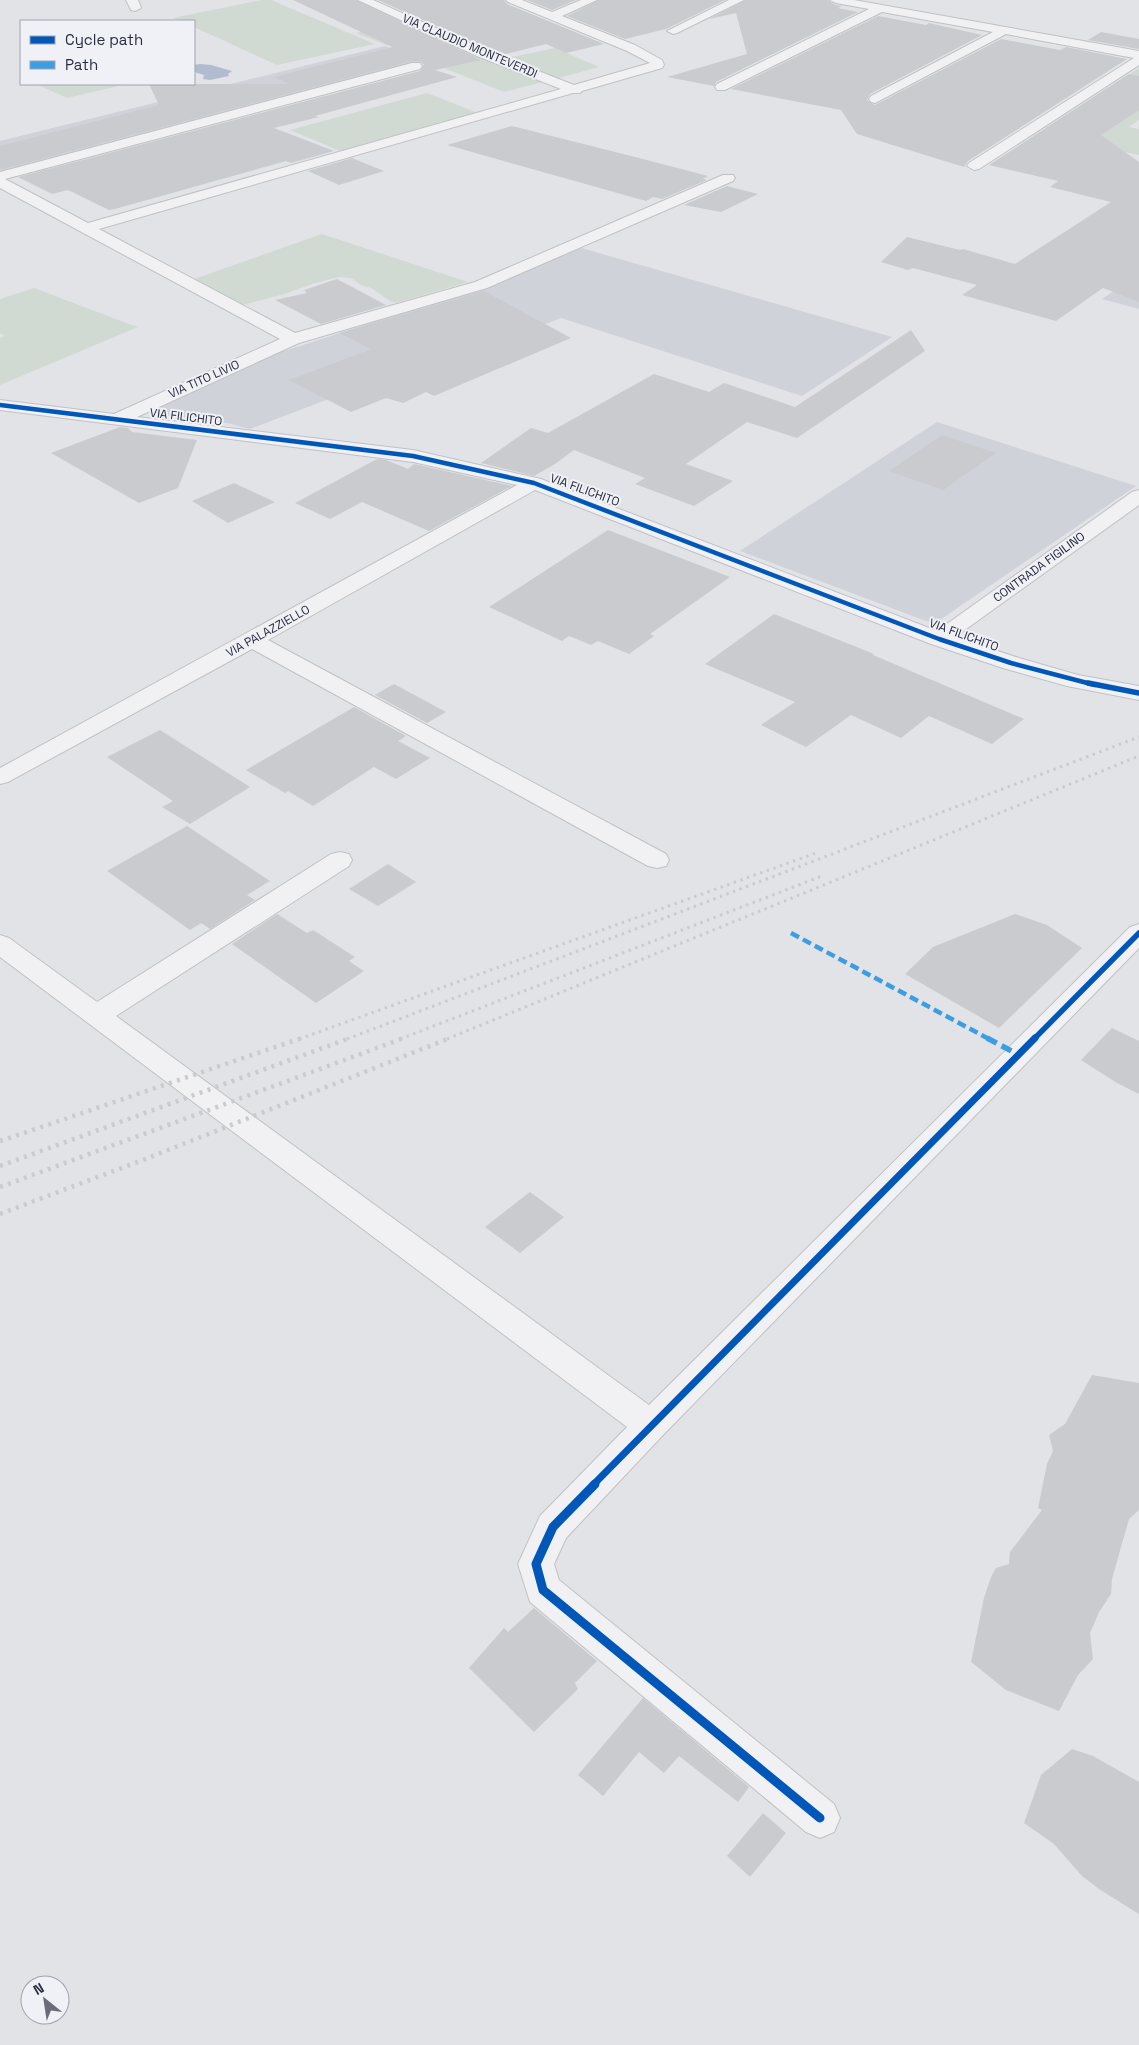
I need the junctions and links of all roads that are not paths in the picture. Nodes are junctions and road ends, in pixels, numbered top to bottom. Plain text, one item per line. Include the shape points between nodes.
1 (364, 0) edge
2 (512, 0) edge
3 (591, 0) edge
4 (738, 0) edge
5 (836, 0) edge
6 (881, 8) junction
7 (552, 16) junction
8 (1006, 30) junction
9 (673, 31) dead end
10 (1139, 55) edge
11 (1139, 60) edge
12 (416, 66) dead end
13 (721, 87) dead end
14 (576, 90) junction
15 (875, 99) dead end
16 (974, 166) dead end
17 (0, 176) edge
18 (728, 178) dead end
19 (0, 182) edge
20 (87, 228) junction
21 (293, 339) junction
22 (3, 408) edge
23 (115, 420) junction
24 (534, 483) junction
25 (1139, 496) edge
26 (939, 639) junction
27 (252, 640) junction
28 (1139, 693) edge
29 (0, 777) edge
30 (340, 860) dead end
31 (657, 860) dead end
32 (1139, 932) edge
33 (0, 944) edge
34 (95, 1016) junction
35 (651, 1425) junction
36 (820, 1818) dead end

1 - 14 street, VIA CLAUDIO MONTEVERDI via 481,53
2 - 7 street
3 - 7 street
4 - 9 street
5 - 6 street
6 - 8 street
6 - 13 street
7 - 14 street via 631,48 658,63 650,69
8 - 10 street
8 - 15 street
11 - 16 street
12 - 17 street
14 - 20 street
18 - 21 street via 481,285
19 - 20 street
20 - 21 street
21 - 23 street, VIA TITO LIVIO
22 - 23 street, VIA FILICHITO
23 - 24 street, VIA FILICHITO via 413,456
24 - 26 street, VIA FILICHITO
24 - 27 street, VIA PALAZZIELLO
25 - 26 street, CONTRADA FIGILINO
26 - 28 street, VIA FILICHITO via 1020,666
27 - 29 street, VIA PALAZZIELLO
27 - 31 street
30 - 34 street
32 - 35 street
33 - 34 street
34 - 35 street
35 - 36 street via 553,1527 536,1564 543,1590

